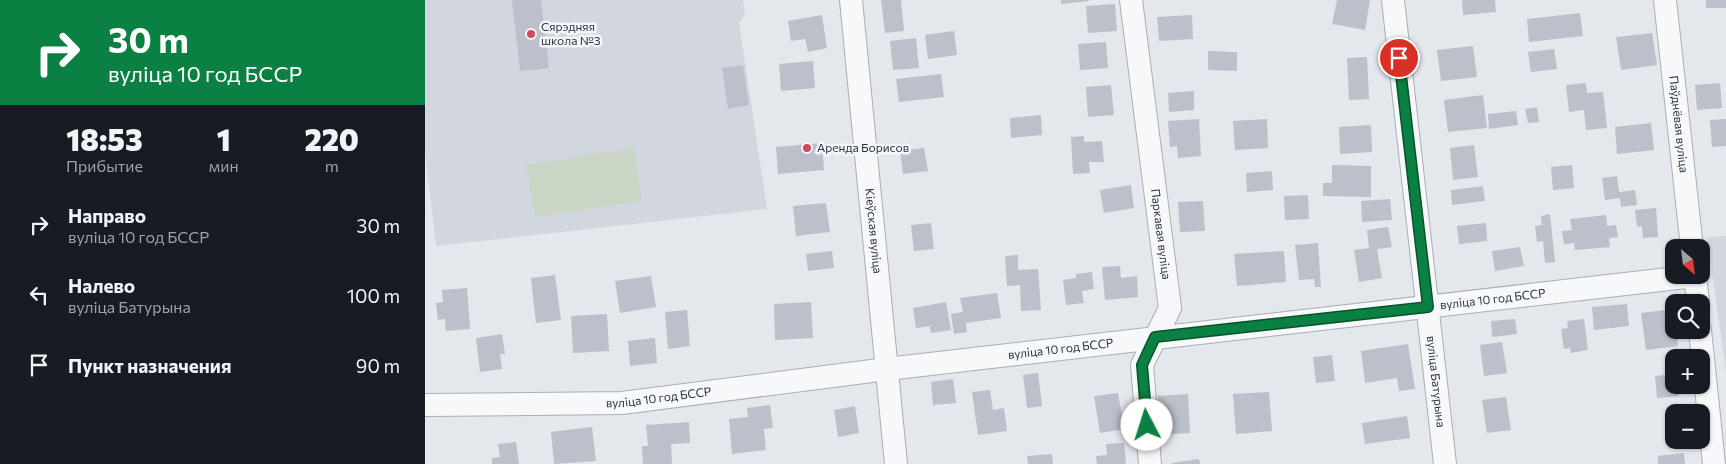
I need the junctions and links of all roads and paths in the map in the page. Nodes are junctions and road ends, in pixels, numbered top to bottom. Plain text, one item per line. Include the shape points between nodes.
1 (851, 0) edge
2 (1131, 0) edge
3 (1393, 0) edge
4 (1665, 0) edge
5 (1691, 239) edge
6 (1665, 279) edge
7 (1428, 307) junction
8 (1155, 337) junction
9 (1701, 339) edge
10 (887, 368) junction
11 (425, 405) edge
12 (896, 464) edge
13 (1150, 464) edge
14 (1445, 464) edge
15 (1714, 464) edge

1 - 10 street, Кіеўская вуліца
2 - 8 street, Паркавая вуліца via 1170,308
3 - 7 street, вуліца Батурына
4 - 5 street, Паўднёвая вуліца
6 - 7 street, вуліца 10 год БССР
7 - 8 street, вуліца 10 год БССР
7 - 14 street, вуліца Батурына
8 - 10 street, вуліца 10 год БССР
8 - 13 street, Паркавая вуліца via 1142,365
9 - 15 street
10 - 11 street, вуліца 10 год БССР via 622,403
10 - 12 street, Кіеўская вуліца

